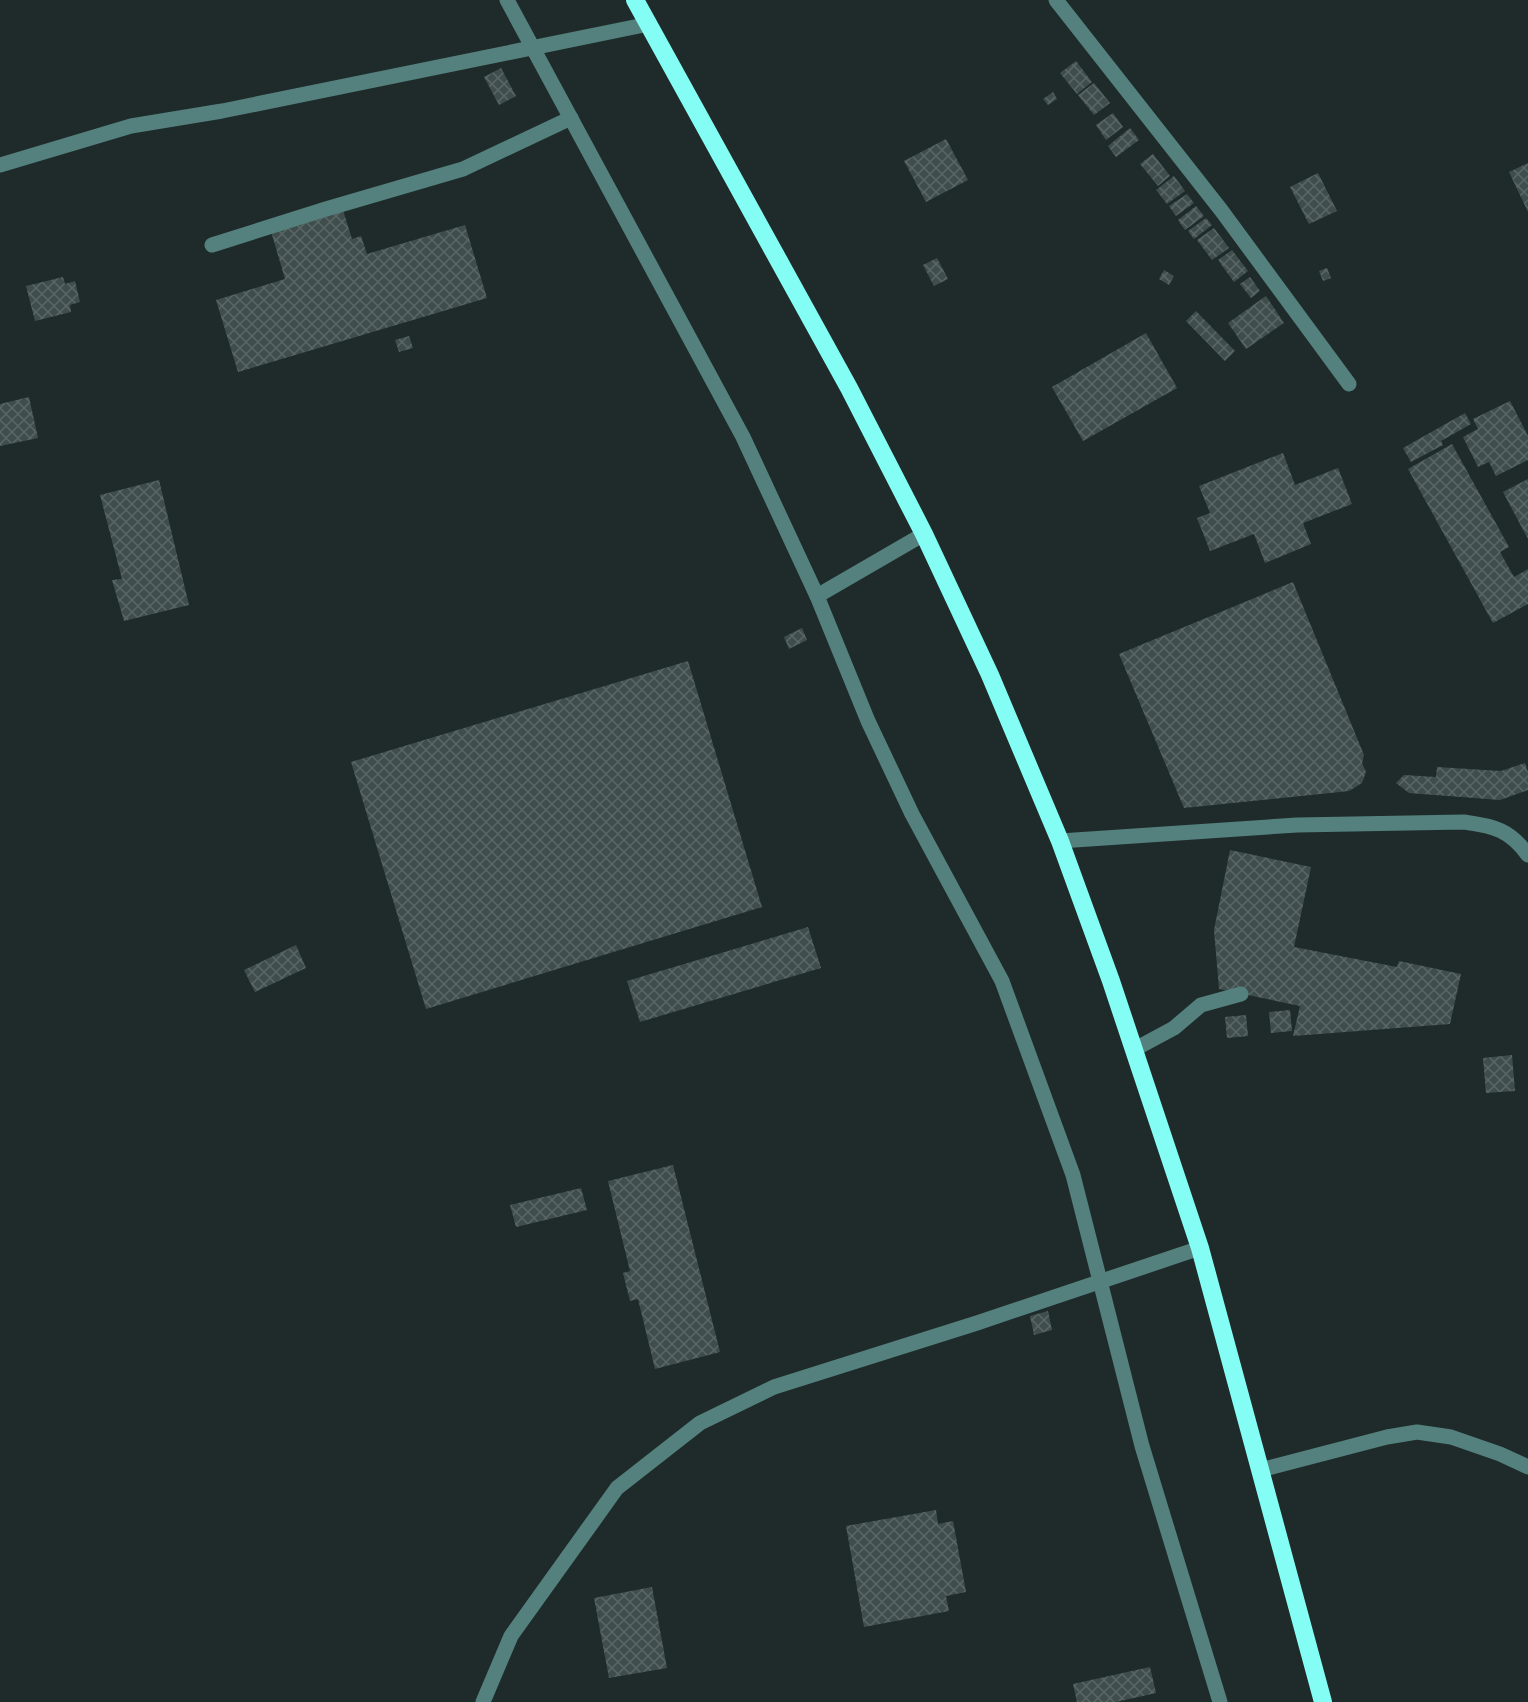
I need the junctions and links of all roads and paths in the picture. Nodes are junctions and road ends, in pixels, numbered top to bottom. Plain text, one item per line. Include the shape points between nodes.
1 (507, 0) edge
2 (635, 0) edge
3 (1056, 0) edge
4 (648, 24) junction
5 (533, 47) junction
6 (571, 118) junction
7 (0, 165) edge
8 (212, 245) dead end
9 (1349, 384) dead end
10 (924, 534) junction
11 (817, 596) junction
12 (1060, 841) junction
13 (1528, 855) edge
14 (1241, 994) dead end
15 (1135, 1048) junction
16 (1200, 1248) junction
17 (1100, 1282) junction
18 (1528, 1467) edge
19 (1260, 1470) junction
20 (483, 1702) edge
21 (1220, 1702) edge
22 (1323, 1702) edge

1 - 5 street
2 - 4 highway
3 - 9 street via 1221,210
4 - 5 street
4 - 10 highway via 849,388
5 - 6 street
5 - 7 street via 130,126
6 - 8 street via 463,169
6 - 11 street via 743,437
10 - 11 street
10 - 12 highway via 985,664
11 - 17 street via 868,721 912,814 1002,981 1072,1175
12 - 13 street via 1297,825 1464,822 1505,832
12 - 15 highway
14 - 15 street via 1201,1005 1174,1028
15 - 16 highway
16 - 17 street
16 - 19 highway
17 - 20 street via 774,1387 700,1423 617,1488 511,1636
17 - 21 street via 1142,1446
18 - 19 street via 1451,1437 1417,1432
19 - 22 highway

